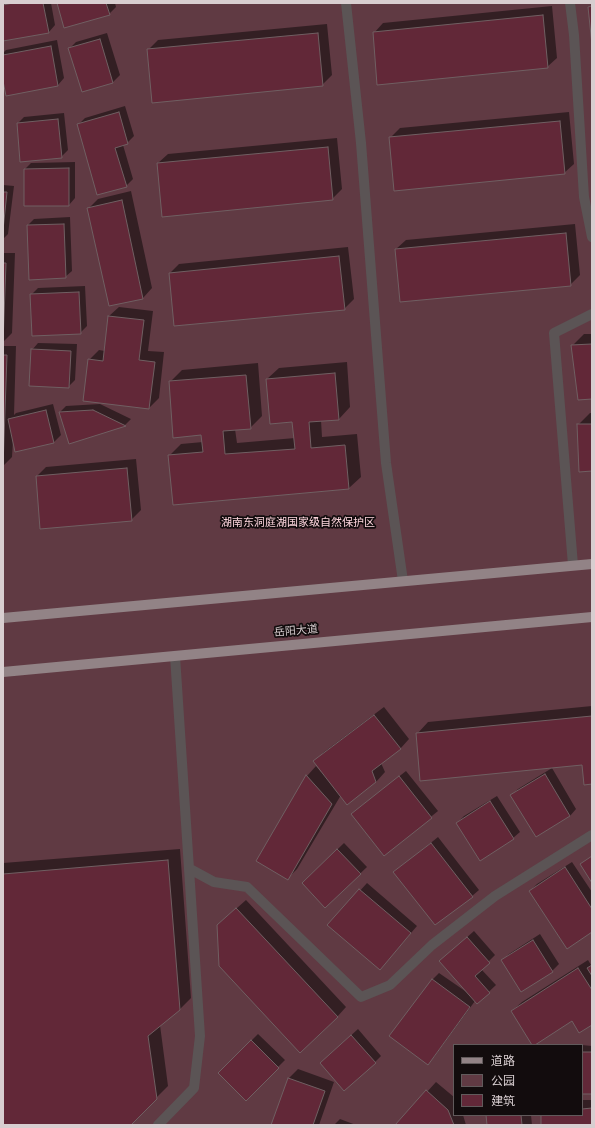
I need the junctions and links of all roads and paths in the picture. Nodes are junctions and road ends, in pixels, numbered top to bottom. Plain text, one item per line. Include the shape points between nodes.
1 (346, 3) edge
2 (570, 3) edge
3 (592, 237) edge
4 (592, 314) edge
5 (592, 564) edge
6 (573, 566) junction
7 (404, 581) junction
8 (592, 617) edge
9 (3, 618) edge
10 (175, 656) junction
11 (3, 672) edge
12 (592, 834) edge
13 (190, 869) junction
14 (158, 1125) edge

1 - 7 street via 361,143 386,463
2 - 3 street via 584,197
4 - 6 street via 554,333
5 - 6 main road
6 - 7 main road
7 - 9 main road
8 - 10 main road, 岳阳大道
10 - 11 main road, 岳阳大道
10 - 13 street
12 - 13 street via 495,896 432,945 390,985 361,997 247,887 214,882
13 - 14 street via 200,1036 194,1088

